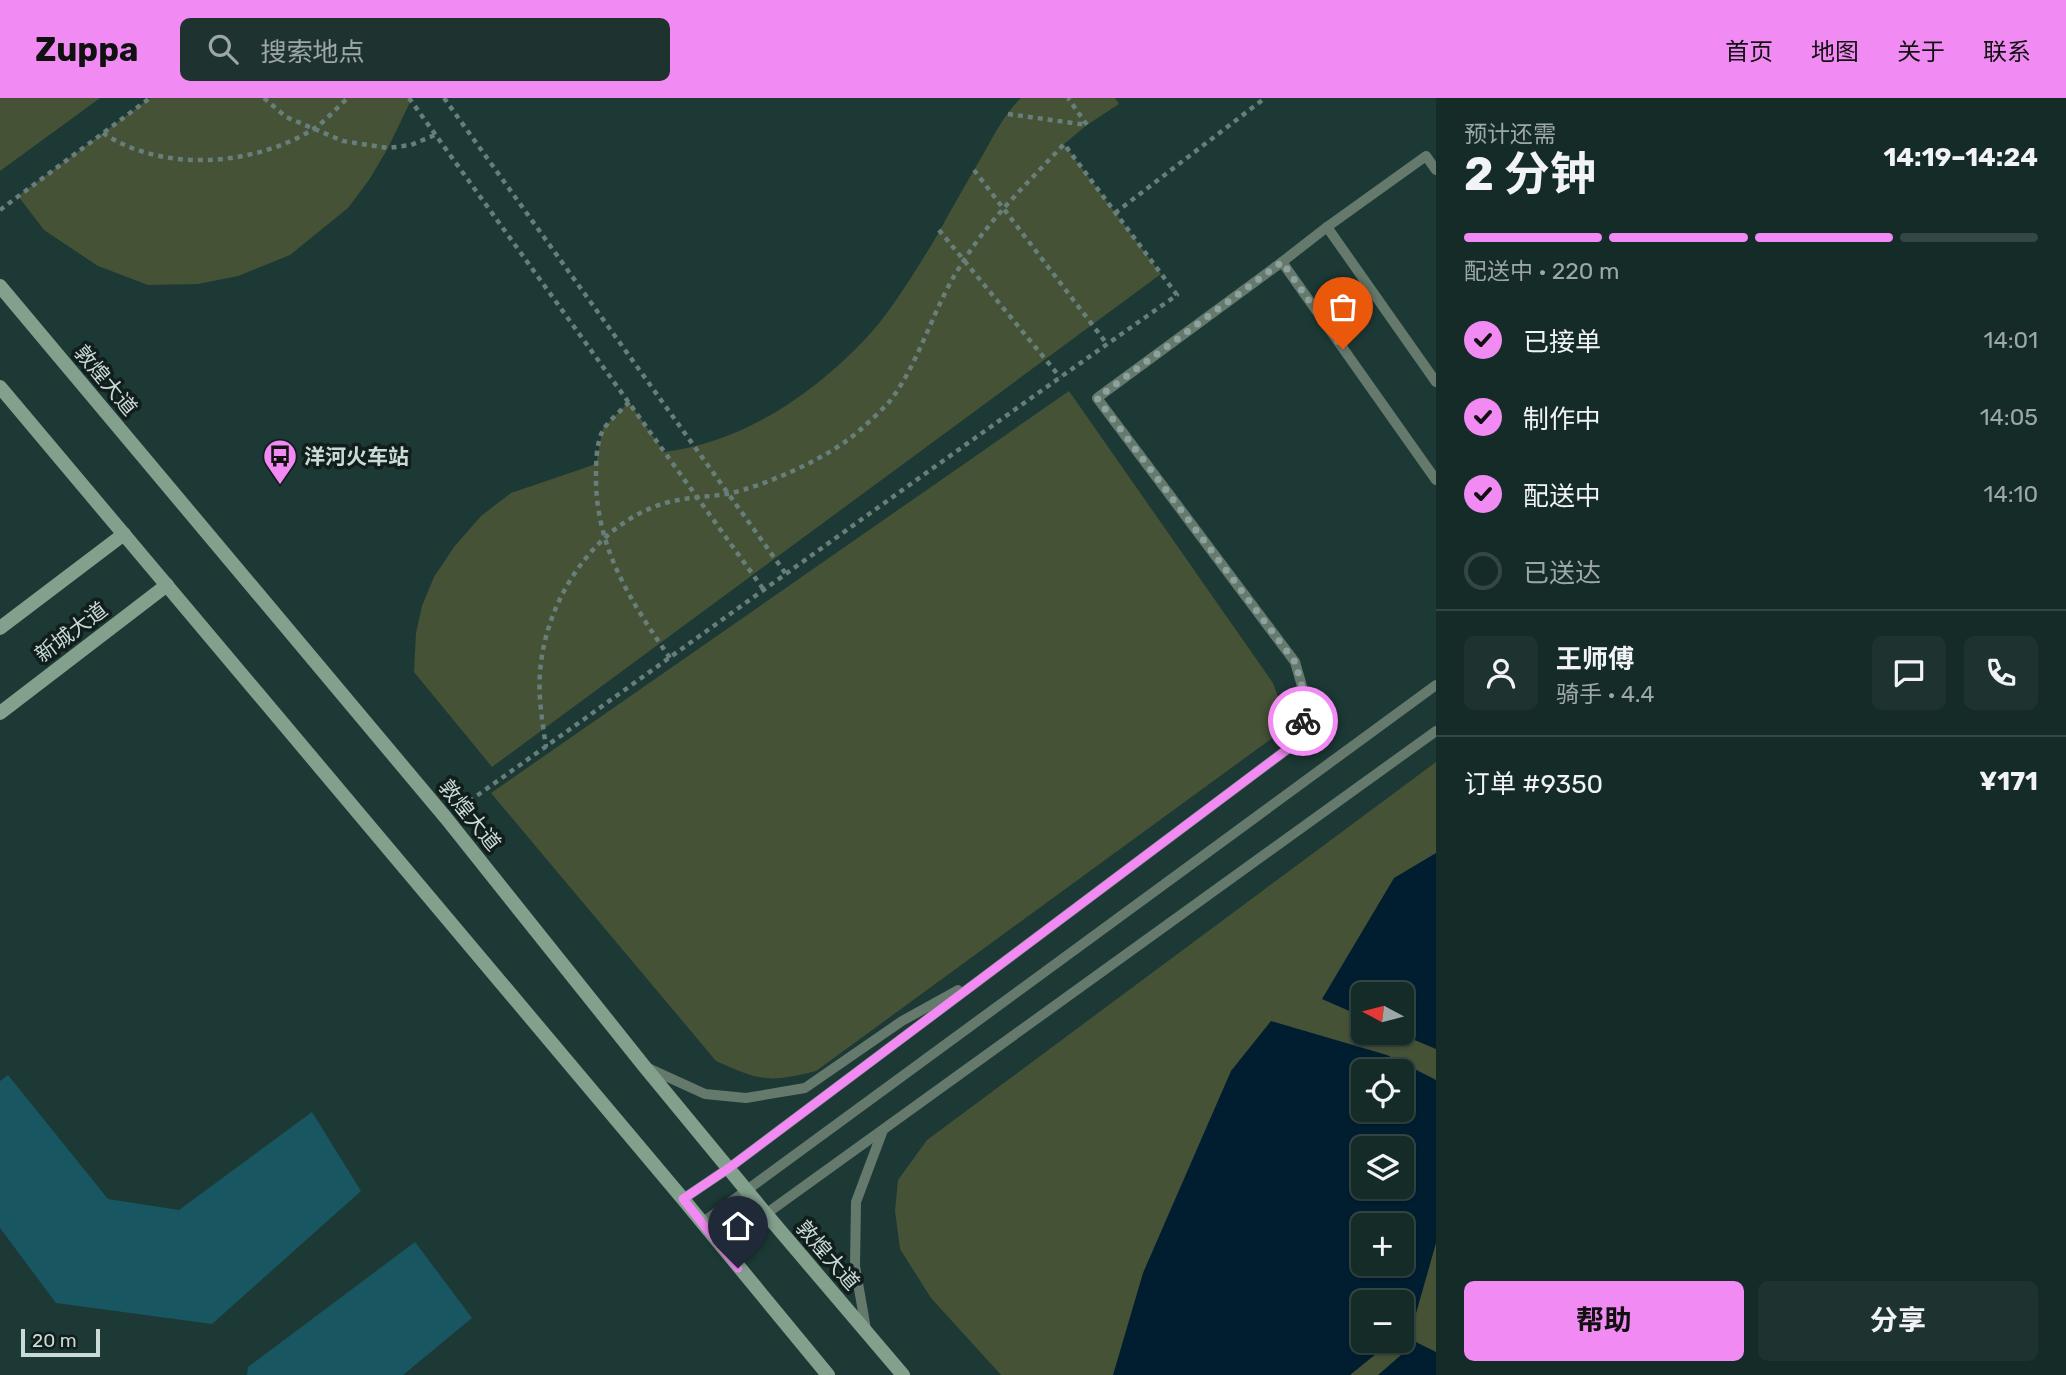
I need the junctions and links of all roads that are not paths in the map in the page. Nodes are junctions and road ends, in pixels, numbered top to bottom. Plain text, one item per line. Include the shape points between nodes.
1 (1436, 170) edge
2 (1327, 227) junction
3 (1282, 262) junction
4 (0, 286) edge
5 (1436, 382) edge
6 (0, 387) edge
7 (1436, 480) edge
8 (124, 534) junction
9 (167, 585) junction
10 (0, 628) edge
11 (1436, 685) edge
12 (0, 712) edge
13 (1436, 731) edge
14 (992, 971) junction
15 (644, 1066) junction
16 (883, 1130) junction
17 (729, 1168) junction
18 (746, 1191) junction
19 (683, 1199) junction
20 (766, 1214) junction
21 (702, 1223) junction
22 (720, 1247) junction
23 (867, 1333) junction
24 (828, 1375) edge
25 (903, 1375) edge

1 - 2 lane via 1426,156
2 - 3 lane
2 - 5 lane
3 - 7 lane
3 - 14 lane via 1097,398 1295,662 1308,707 1297,742
4 - 15 main road, 敦煌大道 via 446,818
6 - 8 main road
8 - 9 main road
8 - 10 main road
9 - 12 main road, 新城大道
9 - 19 main road
11 - 18 lane
13 - 16 lane
14 - 15 lane via 902,1021 805,1088 746,1098 705,1094
14 - 17 lane
15 - 17 main road, 敦煌大道
16 - 20 lane
16 - 23 lane via 856,1202 855,1266
17 - 18 main road, 敦煌大道
17 - 19 lane
18 - 20 main road, 敦煌大道
18 - 21 lane
19 - 21 main road
20 - 22 lane
20 - 23 main road, 敦煌大道
21 - 22 main road
22 - 24 main road
23 - 25 main road, 敦煌大道

